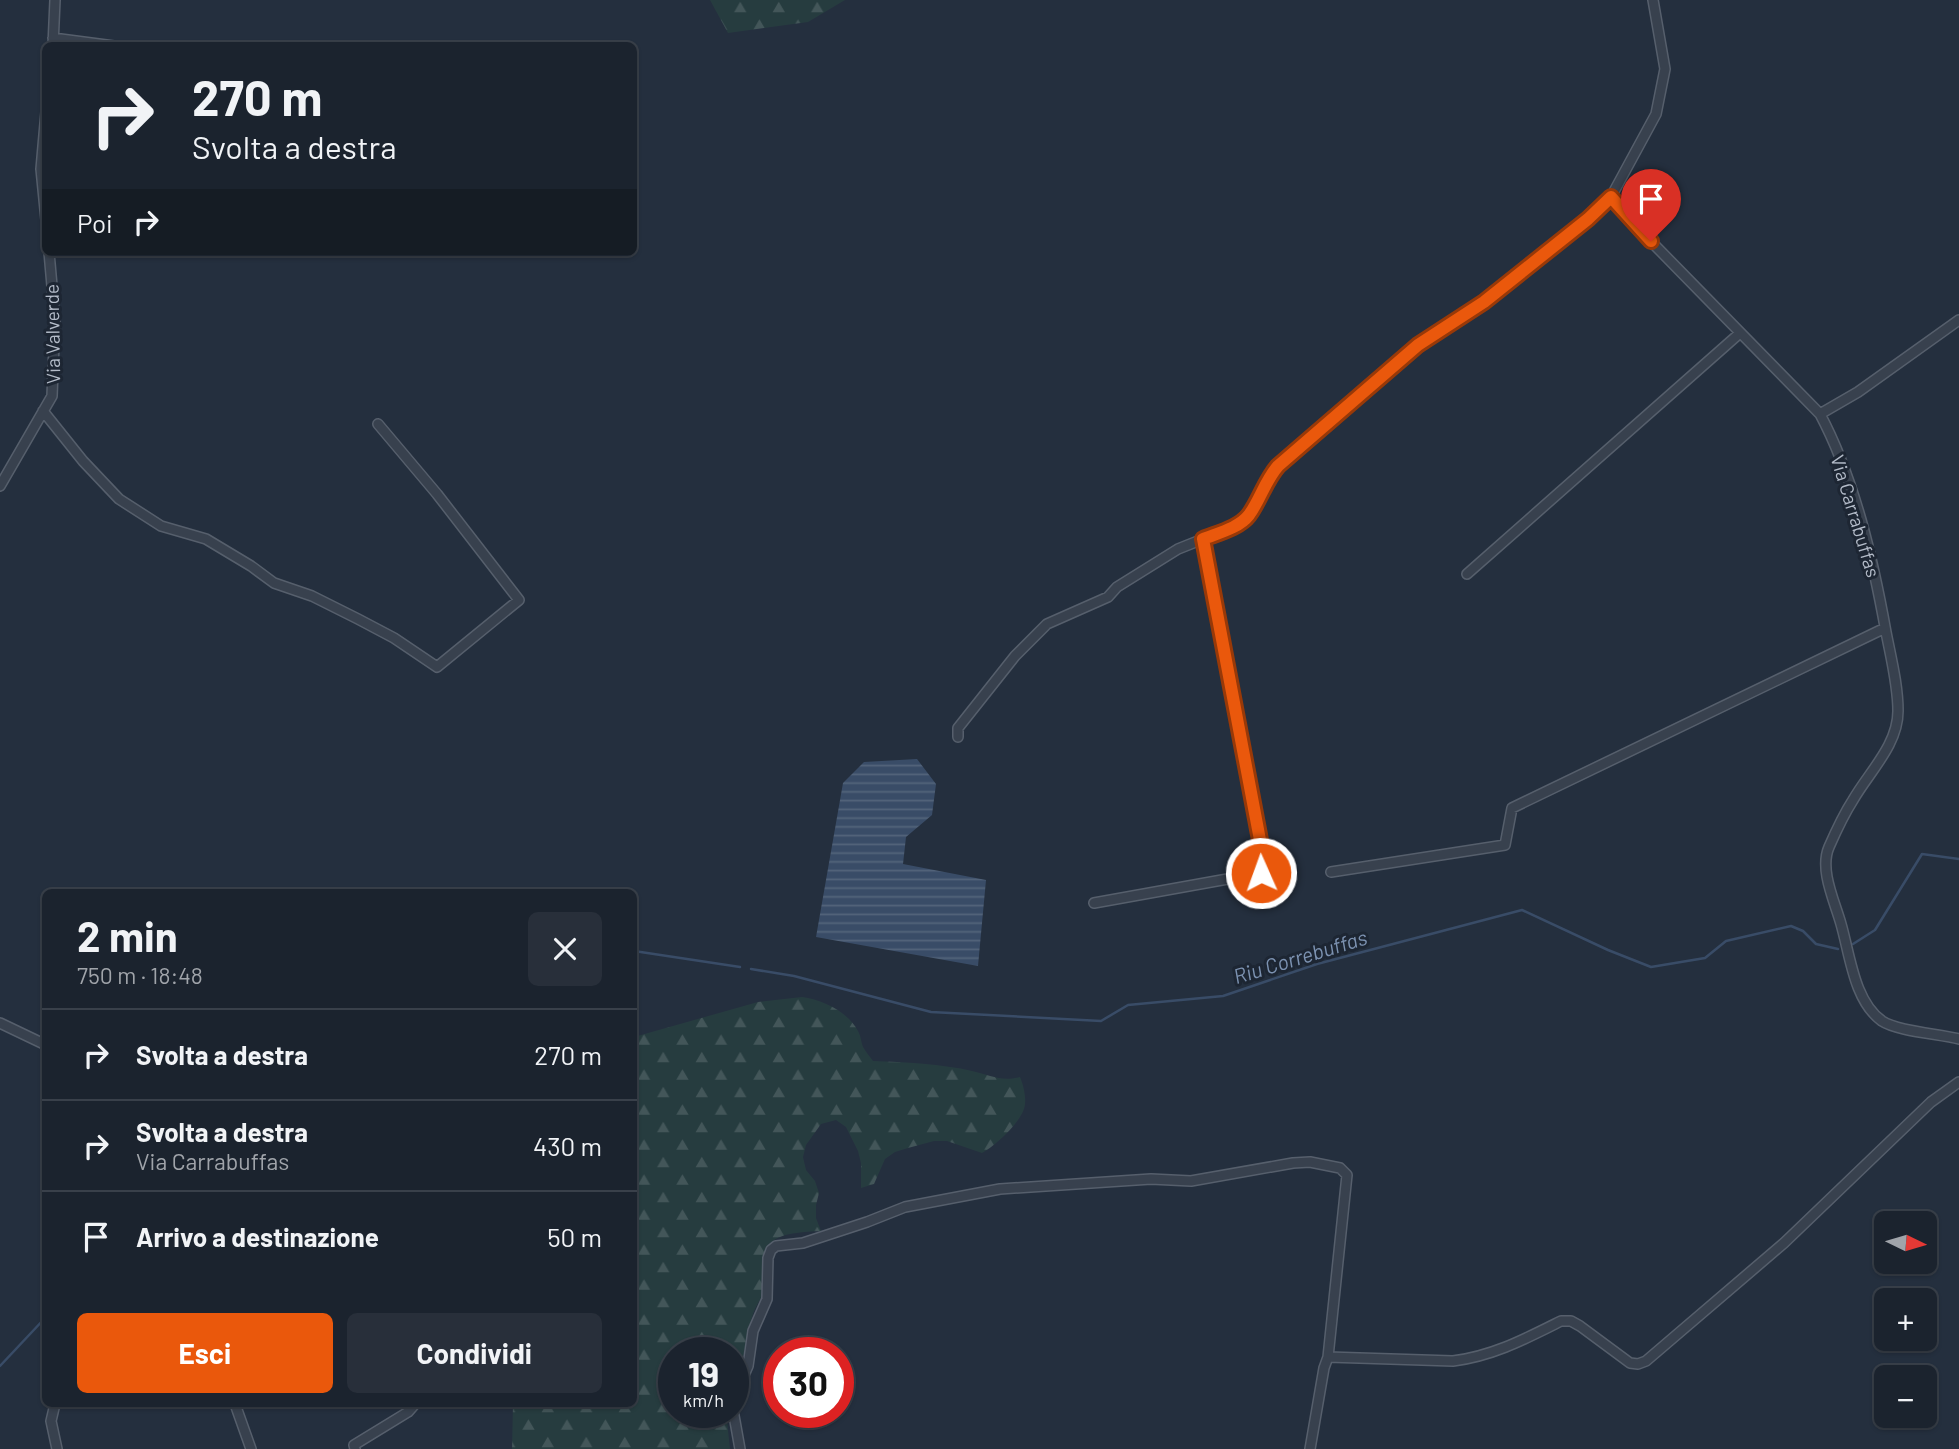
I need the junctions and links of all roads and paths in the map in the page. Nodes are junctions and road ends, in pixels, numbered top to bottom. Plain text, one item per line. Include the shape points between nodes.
1 (55, 0) edge
2 (1653, 0) edge
3 (53, 42) edge
4 (42, 150) edge
5 (42, 186) edge
6 (1611, 197) junction
7 (49, 256) edge
8 (1959, 320) edge
9 (1740, 333) junction
10 (43, 411) junction
11 (1820, 415) junction
12 (378, 424) dead end
13 (0, 486) edge
14 (1203, 539) junction
15 (1468, 574) dead end
16 (1885, 628) junction
17 (958, 737) dead end
18 (1331, 872) dead end
19 (1094, 903) dead end
20 (0, 1023) edge
21 (1959, 1039) edge
22 (42, 1043) edge
23 (1959, 1082) edge
24 (1328, 1357) junction
25 (749, 1359) edge
26 (54, 1407) edge
27 (236, 1407) edge
28 (412, 1407) edge
29 (736, 1428) edge
30 (57, 1449) edge
31 (251, 1449) edge
32 (355, 1449) edge
33 (740, 1449) edge
34 (1310, 1449) edge

1 - 3 street
2 - 6 street via 1665,69 1656,114
4 - 5 street
6 - 9 street, Via Carrabuffas
6 - 14 street via 1484,302 1418,345 1288,457 1238,525
7 - 10 street, Via Valverde via 55,320 52,396
8 - 11 street
9 - 11 street, Via Carrabuffas
9 - 15 street
10 - 12 street via 83,461 129,506 161,526 206,539 274,583 358,619 437,667 519,600
10 - 13 street, Via Valverde
11 - 16 street, Via Carrabuffas via 1833,438 1872,555
14 - 17 street via 1178,549 1108,597 1047,624 958,727
14 - 19 street via 1264,861 1261,873
16 - 18 street via 1512,808 1505,845
16 - 21 street, Via Carrabuffas via 1898,712 1894,737 1852,801 1826,854 1827,874 1853,970 1870,1009 1894,1026
20 - 22 street
23 - 24 street via 1931,1102 1784,1243 1646,1361 1630,1363 1571,1321 1468,1359
24 - 25 street via 1347,1175 1340,1168 1310,1162 1191,1181 1151,1179 1000,1189 905,1207 803,1243 776,1246 768,1258 767,1299 753,1331
24 - 34 street
26 - 30 street via 51,1421
27 - 31 street
28 - 32 street via 354,1444
29 - 33 street

